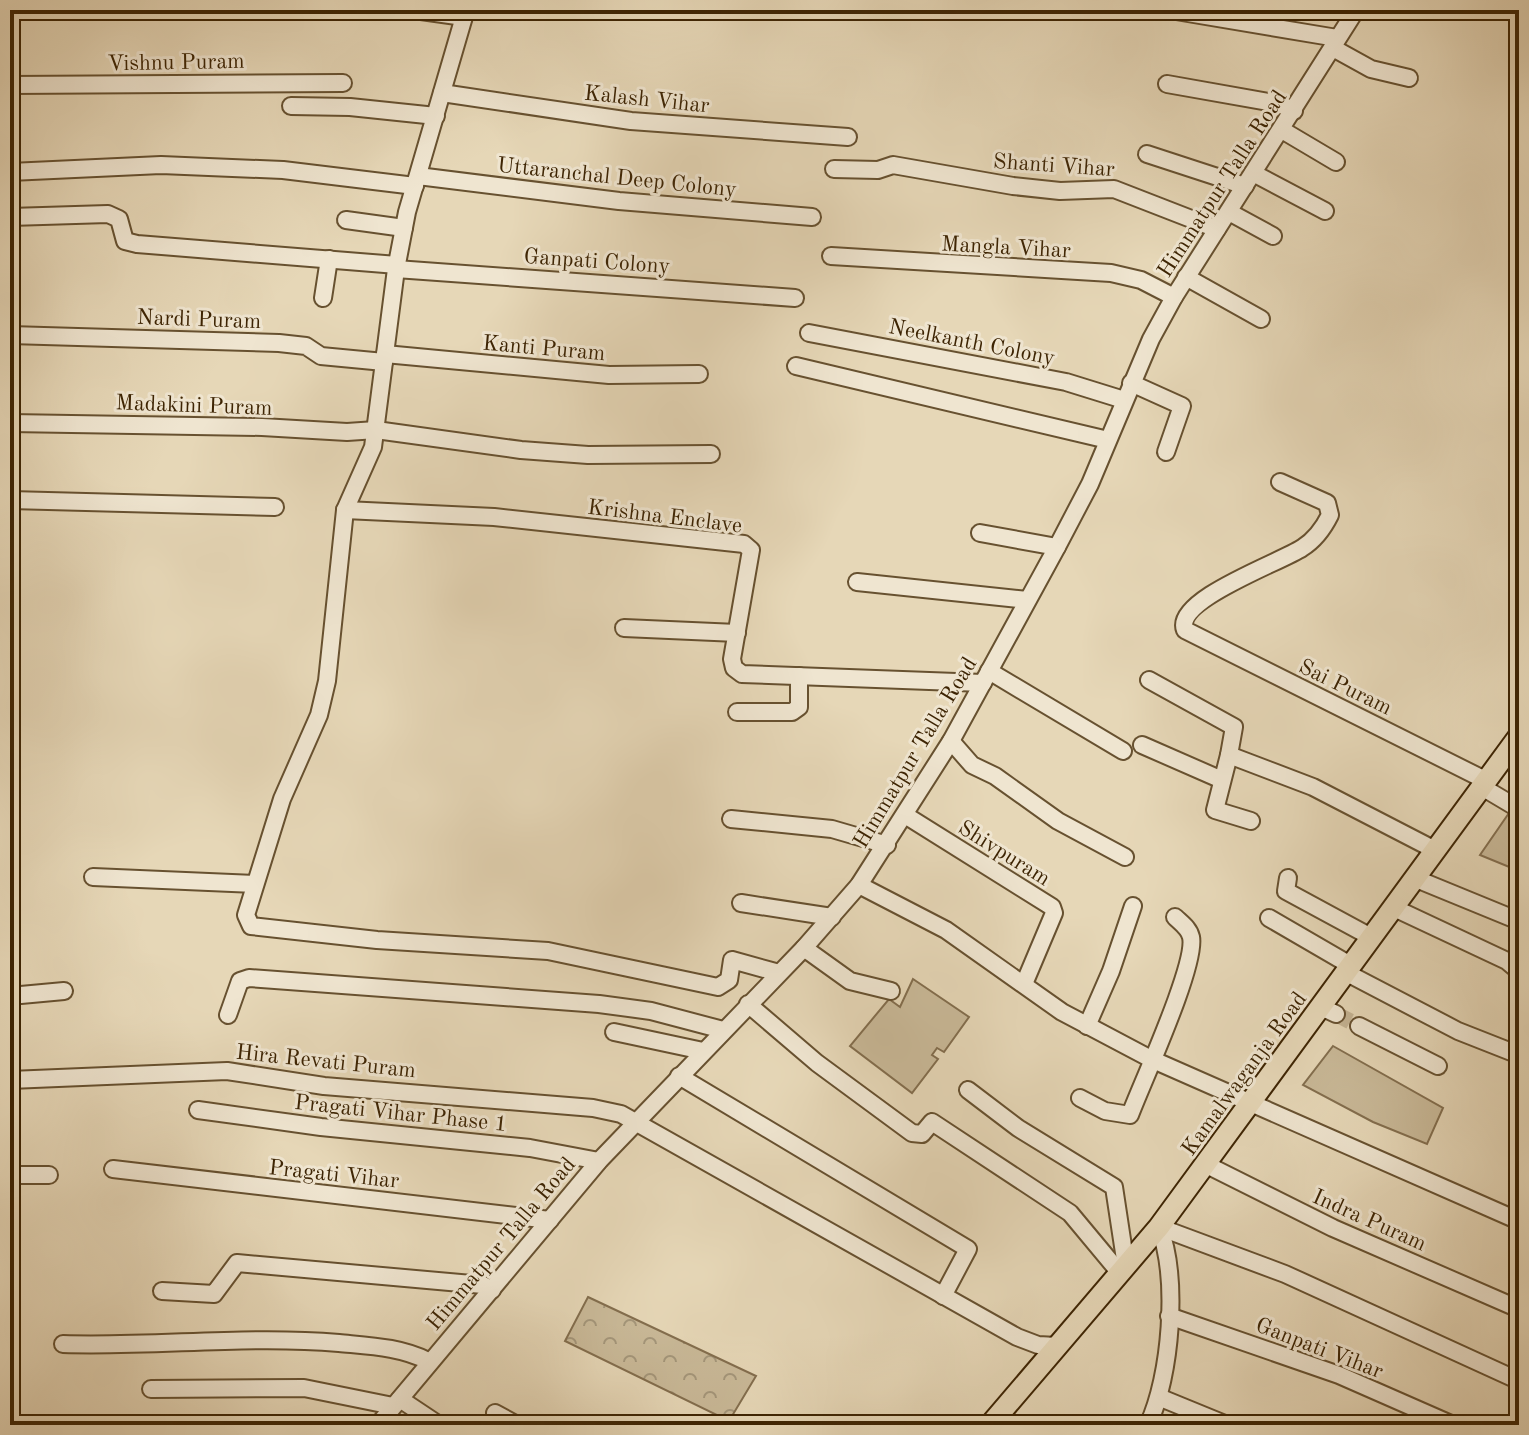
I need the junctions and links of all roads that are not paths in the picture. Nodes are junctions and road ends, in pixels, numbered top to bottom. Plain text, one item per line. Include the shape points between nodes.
1 (414, 10) edge
2 (1170, 10) edge
3 (1356, 10) edge
4 (1512, 10) edge
5 (465, 13) edge
6 (1519, 13) edge
7 (1335, 43) junction
8 (1409, 78) dead end
9 (343, 83) dead end
10 (1167, 84) dead end
11 (10, 85) edge
12 (442, 93) junction
13 (291, 106) dead end
14 (1294, 111) junction
15 (436, 116) junction
16 (1282, 130) junction
17 (848, 137) dead end
18 (1147, 154) dead end
19 (1336, 162) dead end
20 (834, 169) dead end
21 (10, 172) edge
22 (1249, 180) junction
23 (416, 181) junction
24 (1325, 211) dead end
25 (1229, 212) junction
26 (10, 217) edge
27 (812, 217) dead end
28 (346, 220) dead end
29 (404, 228) junction
30 (1217, 229) junction
31 (1273, 236) dead end
32 (831, 256) dead end
33 (329, 259) junction
34 (396, 267) junction
35 (1186, 277) junction
36 (1174, 297) junction
37 (323, 298) dead end
38 (795, 298) dead end
39 (1261, 319) dead end
40 (809, 333) dead end
41 (10, 335) edge
42 (384, 358) junction
43 (796, 366) dead end
44 (699, 374) dead end
45 (1131, 383) junction
46 (1124, 400) junction
47 (10, 423) edge
48 (376, 430) junction
49 (1108, 440) junction
50 (1166, 452) dead end
51 (711, 454) dead end
52 (1280, 482) dead end
53 (10, 500) edge
54 (275, 507) dead end
55 (345, 510) junction
56 (980, 533) dead end
57 (1057, 547) junction
58 (857, 582) dead end
59 (1027, 600) junction
60 (624, 628) dead end
61 (737, 633) junction
62 (799, 676) junction
63 (986, 677) junction
64 (1149, 680) dead end
65 (737, 712) dead end
66 (1519, 736) edge
67 (951, 741) junction
68 (1142, 745) dead end
69 (1123, 751) dead end
70 (1229, 755) junction
71 (1222, 780) junction
72 (1485, 784) junction
73 (1519, 809) edge
74 (905, 815) junction
75 (731, 819) dead end
76 (1251, 821) dead end
77 (887, 845) junction
78 (1435, 850) junction
79 (1125, 857) dead end
80 (93, 877) dead end
81 (1288, 878) dead end
82 (1414, 878) junction
83 (255, 884) junction
84 (859, 885) junction
85 (741, 903) dead end
86 (1133, 906) dead end
87 (1392, 907) junction
88 (832, 917) junction
89 (1175, 917) dead end
90 (1269, 918) dead end
91 (1519, 921) edge
92 (1371, 937) junction
93 (804, 948) junction
94 (1348, 968) junction
95 (1519, 971) edge
96 (779, 973) junction
97 (1024, 984) junction
98 (64, 991) dead end
99 (891, 991) dead end
100 (10, 996) edge
101 (748, 1004) junction
102 (228, 1015) dead end
103 (1087, 1026) junction
104 (1359, 1026) tunnel mouth
105 (723, 1030) junction
106 (614, 1032) dead end
107 (703, 1051) junction
108 (1519, 1055) edge
109 (1151, 1059) junction
110 (1438, 1066) dead end
111 (679, 1076) junction
112 (10, 1080) edge
113 (968, 1090) dead end
114 (1080, 1098) dead end
115 (1251, 1102) junction
116 (198, 1110) dead end
117 (634, 1122) junction
118 (599, 1161) junction
119 (1205, 1164) junction
120 (113, 1169) dead end
121 (10, 1175) edge
122 (49, 1175) dead end
123 (550, 1220) junction
124 (1519, 1221) edge
125 (1159, 1227) junction
126 (1123, 1269) junction
127 (492, 1290) junction
128 (162, 1291) dead end
129 (943, 1296) junction
130 (1519, 1309) edge
131 (1169, 1316) junction
132 (63, 1344) dead end
133 (1057, 1346) junction
134 (428, 1361) junction
135 (1515, 1379) dead end
136 (151, 1389) dead end
137 (1161, 1398) junction
138 (396, 1402) junction
139 (495, 1413) dead end
140 (378, 1425) edge
141 (439, 1425) edge
142 (517, 1425) edge
143 (990, 1425) edge
144 (1148, 1425) edge
145 (1227, 1425) edge
146 (1453, 1425) edge

1 - 5 street
2 - 7 street
3 - 7 street, Himmatpur Talla Road
4 - 6 street
5 - 12 street
7 - 8 street via 1371,69
7 - 14 street, Himmatpur Talla Road
9 - 11 street, Vishnu Puram
10 - 14 street
12 - 15 street
12 - 17 street, Kalash Vihar via 631,121
13 - 15 street
14 - 16 street, Himmatpur Talla Road
15 - 23 street
16 - 19 street
16 - 22 street, Himmatpur Talla Road
18 - 22 street
20 - 30 street, Shanti Vihar via 893,165 1013,186 1114,189
21 - 23 street, Uttaranchal Deep Colony via 175,165
22 - 24 street
22 - 25 street, Himmatpur Talla Road
23 - 27 street, Uttaranchal Deep Colony
23 - 29 street
25 - 30 street, Himmatpur Talla Road
25 - 31 street
26 - 33 street, Ganpati Colony via 108,214 119,219 125,241
28 - 29 street
29 - 34 street
30 - 35 street, Himmatpur Talla Road
32 - 36 street, Mangla Vihar via 1111,273 1141,280
33 - 34 street, Ganpati Colony
33 - 37 street
34 - 38 street, Ganpati Colony
34 - 42 street
35 - 36 street, Himmatpur Talla Road
35 - 39 street
36 - 45 street, Himmatpur Talla Road
40 - 46 street, Neelkanth Colony via 1066,382
41 - 42 street, Nardi Puram via 279,343 306,346 321,356
42 - 44 street, Kanti Puram via 609,375
42 - 48 street
43 - 49 street
45 - 46 street, Himmatpur Talla Road
45 - 50 street via 1182,406
46 - 49 street, Himmatpur Talla Road
47 - 48 street, Madakini Puram
48 - 51 street, Madakini Puram via 561,453
48 - 55 street
49 - 57 street, Himmatpur Talla Road
52 - 72 street, Sai Puram via 1327,503 1330,515 1323,530 1305,546 1227,583 1186,613 1185,630
53 - 54 street
55 - 61 street, Krishna Enclave via 494,517 744,544 751,550
55 - 83 street via 319,715 282,799
56 - 57 street
57 - 59 street, Himmatpur Talla Road
58 - 59 street
59 - 63 street, Himmatpur Talla Road
60 - 61 street
61 - 62 street, Krishna Enclave via 732,659 742,674
62 - 63 street, Krishna Enclave
62 - 65 street via 799,707 792,712
63 - 67 street, Himmatpur Talla Road
63 - 69 street
64 - 70 street via 1234,727
66 - 72 main road, Kamalwaganja Road
67 - 74 street, Himmatpur Talla Road
67 - 79 street via 972,765
68 - 71 street
70 - 71 street
70 - 78 street via 1313,787
71 - 76 street via 1215,810
72 - 73 street, Sai Puram
72 - 78 main road, Kamalwaganja Road
74 - 77 street, Himmatpur Talla Road
74 - 97 street, Shivpuram via 1052,907
75 - 77 street via 832,829
77 - 84 street, Himmatpur Talla Road
78 - 82 main road, Kamalwaganja Road
80 - 83 street
81 - 92 street via 1286,891
82 - 87 main road, Kamalwaganja Road
82 - 91 street
83 - 96 street via 246,915 251,926 548,951 718,987 729,980 732,960
84 - 88 street, Himmatpur Talla Road
84 - 97 street via 946,930
85 - 88 street
86 - 103 street
87 - 92 main road, Kamalwaganja Road
87 - 95 street
88 - 93 street, Himmatpur Talla Road
89 - 109 street via 1185,926 1191,947
90 - 94 street
92 - 94 main road, Kamalwaganja Road
93 - 96 street, Himmatpur Talla Road
93 - 99 street via 850,981
94 - 108 street via 1458,1031
94 - 115 main road, Kamalwaganja Road via 1329,1010
96 - 101 street, Himmatpur Talla Road
97 - 103 street
98 - 100 street
101 - 105 street, Himmatpur Talla Road
101 - 126 street via 912,1133 922,1134 932,1122 1045,1193
102 - 105 street via 240,981 249,978 599,1004
103 - 109 street
104 - 110 street
105 - 107 street, Himmatpur Talla Road
106 - 107 street
107 - 111 street, Himmatpur Talla Road
109 - 114 street via 1130,1115 1105,1111
109 - 115 street
111 - 117 street, Himmatpur Talla Road
111 - 129 street via 968,1249
112 - 117 street, Hira Revati Puram via 227,1071 324,1086 593,1108
113 - 126 street via 1114,1187
115 - 119 main road, Kamalwaganja Road
115 - 124 street
116 - 118 street, Pragati Vihar Phase 1 via 530,1148
117 - 118 street, Himmatpur Talla Road
117 - 129 street, Hira Revati Puram
118 - 123 street, Himmatpur Talla Road
119 - 125 main road, Kamalwaganja Road
119 - 130 street, Indra Puram via 1333,1228
120 - 123 street, Pragati Vihar
121 - 122 street
123 - 127 street, Himmatpur Talla Road
125 - 126 main road, Kamalwaganja Road
125 - 131 street
125 - 135 street via 1285,1274
126 - 133 main road, Kamalwaganja Road
127 - 128 street via 483,1285 237,1263 214,1294
127 - 134 street, Himmatpur Talla Road
129 - 133 street, Hira Revati Puram via 1017,1337
131 - 137 street
131 - 146 street, Ganpati Vihar via 1339,1375
132 - 134 street via 301,1340 411,1352
133 - 143 main road, Kamalwaganja Road
134 - 138 street, Himmatpur Talla Road
136 - 138 street via 304,1388
137 - 144 street
137 - 145 street
138 - 140 street, Himmatpur Talla Road
138 - 141 street
139 - 142 street

